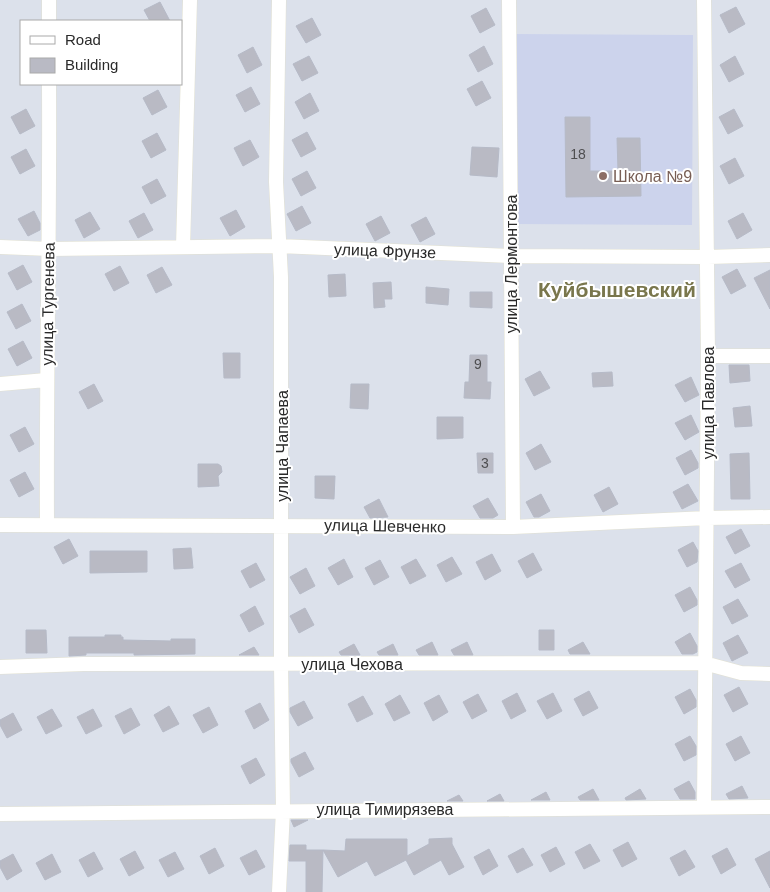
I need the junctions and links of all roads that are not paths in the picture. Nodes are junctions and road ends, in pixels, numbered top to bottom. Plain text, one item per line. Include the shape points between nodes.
1 (49, 0) edge
2 (190, 0) edge
3 (279, 0) edge
4 (509, 0) edge
5 (704, 0) edge
6 (49, 20) edge
7 (49, 85) edge
8 (279, 246) junction
9 (0, 247) edge
10 (183, 248) junction
11 (50, 249) junction
12 (770, 255) edge
13 (511, 256) junction
14 (708, 257) junction
15 (708, 356) junction
16 (770, 356) edge
17 (46, 380) junction
18 (0, 384) edge
19 (770, 517) edge
20 (707, 518) junction
21 (48, 524) junction
22 (0, 525) edge
23 (282, 525) junction
24 (513, 527) junction
25 (704, 663) junction
26 (281, 664) junction
27 (0, 667) edge
28 (770, 674) edge
29 (704, 807) junction
30 (770, 807) edge
31 (283, 810) junction
32 (0, 814) edge
33 (279, 892) edge

1 - 6 street
2 - 10 street
3 - 8 street, улица Чапаева via 276,182
4 - 13 street, улица Лермонтова
5 - 14 street, улица Павлова
7 - 11 street, улица Тургенева
8 - 10 street, улица Фрунзе
8 - 13 street, улица Фрунзе
8 - 23 street, улица Чапаева via 282,277
9 - 11 street, улица Фрунзе
10 - 11 street, улица Фрунзе
11 - 17 street, улица Тургенева
12 - 14 street, улица Фрунзе
13 - 14 street, улица Фрунзе
13 - 24 street, улица Лермонтова
14 - 15 street, улица Павлова
15 - 16 street
15 - 20 street, улица Павлова
17 - 18 street
17 - 21 street, улица Тургенева
19 - 20 street, улица Шевченко
20 - 24 street, улица Шевченко
20 - 25 street, улица Павлова
21 - 22 street, улица Шевченко
21 - 23 street, улица Шевченко
23 - 24 street, улица Шевченко
23 - 26 street, улица Чапаева
25 - 26 street, улица Чехова
25 - 28 street, улица Чехова via 741,673
25 - 29 street, улица Павлова
26 - 27 street, улица Чехова
26 - 31 street, улица Чапаева
29 - 30 street, улица Тимирязева
29 - 31 street, улица Тимирязева
31 - 32 street, улица Тимирязева
31 - 33 street, улица Чапаева

